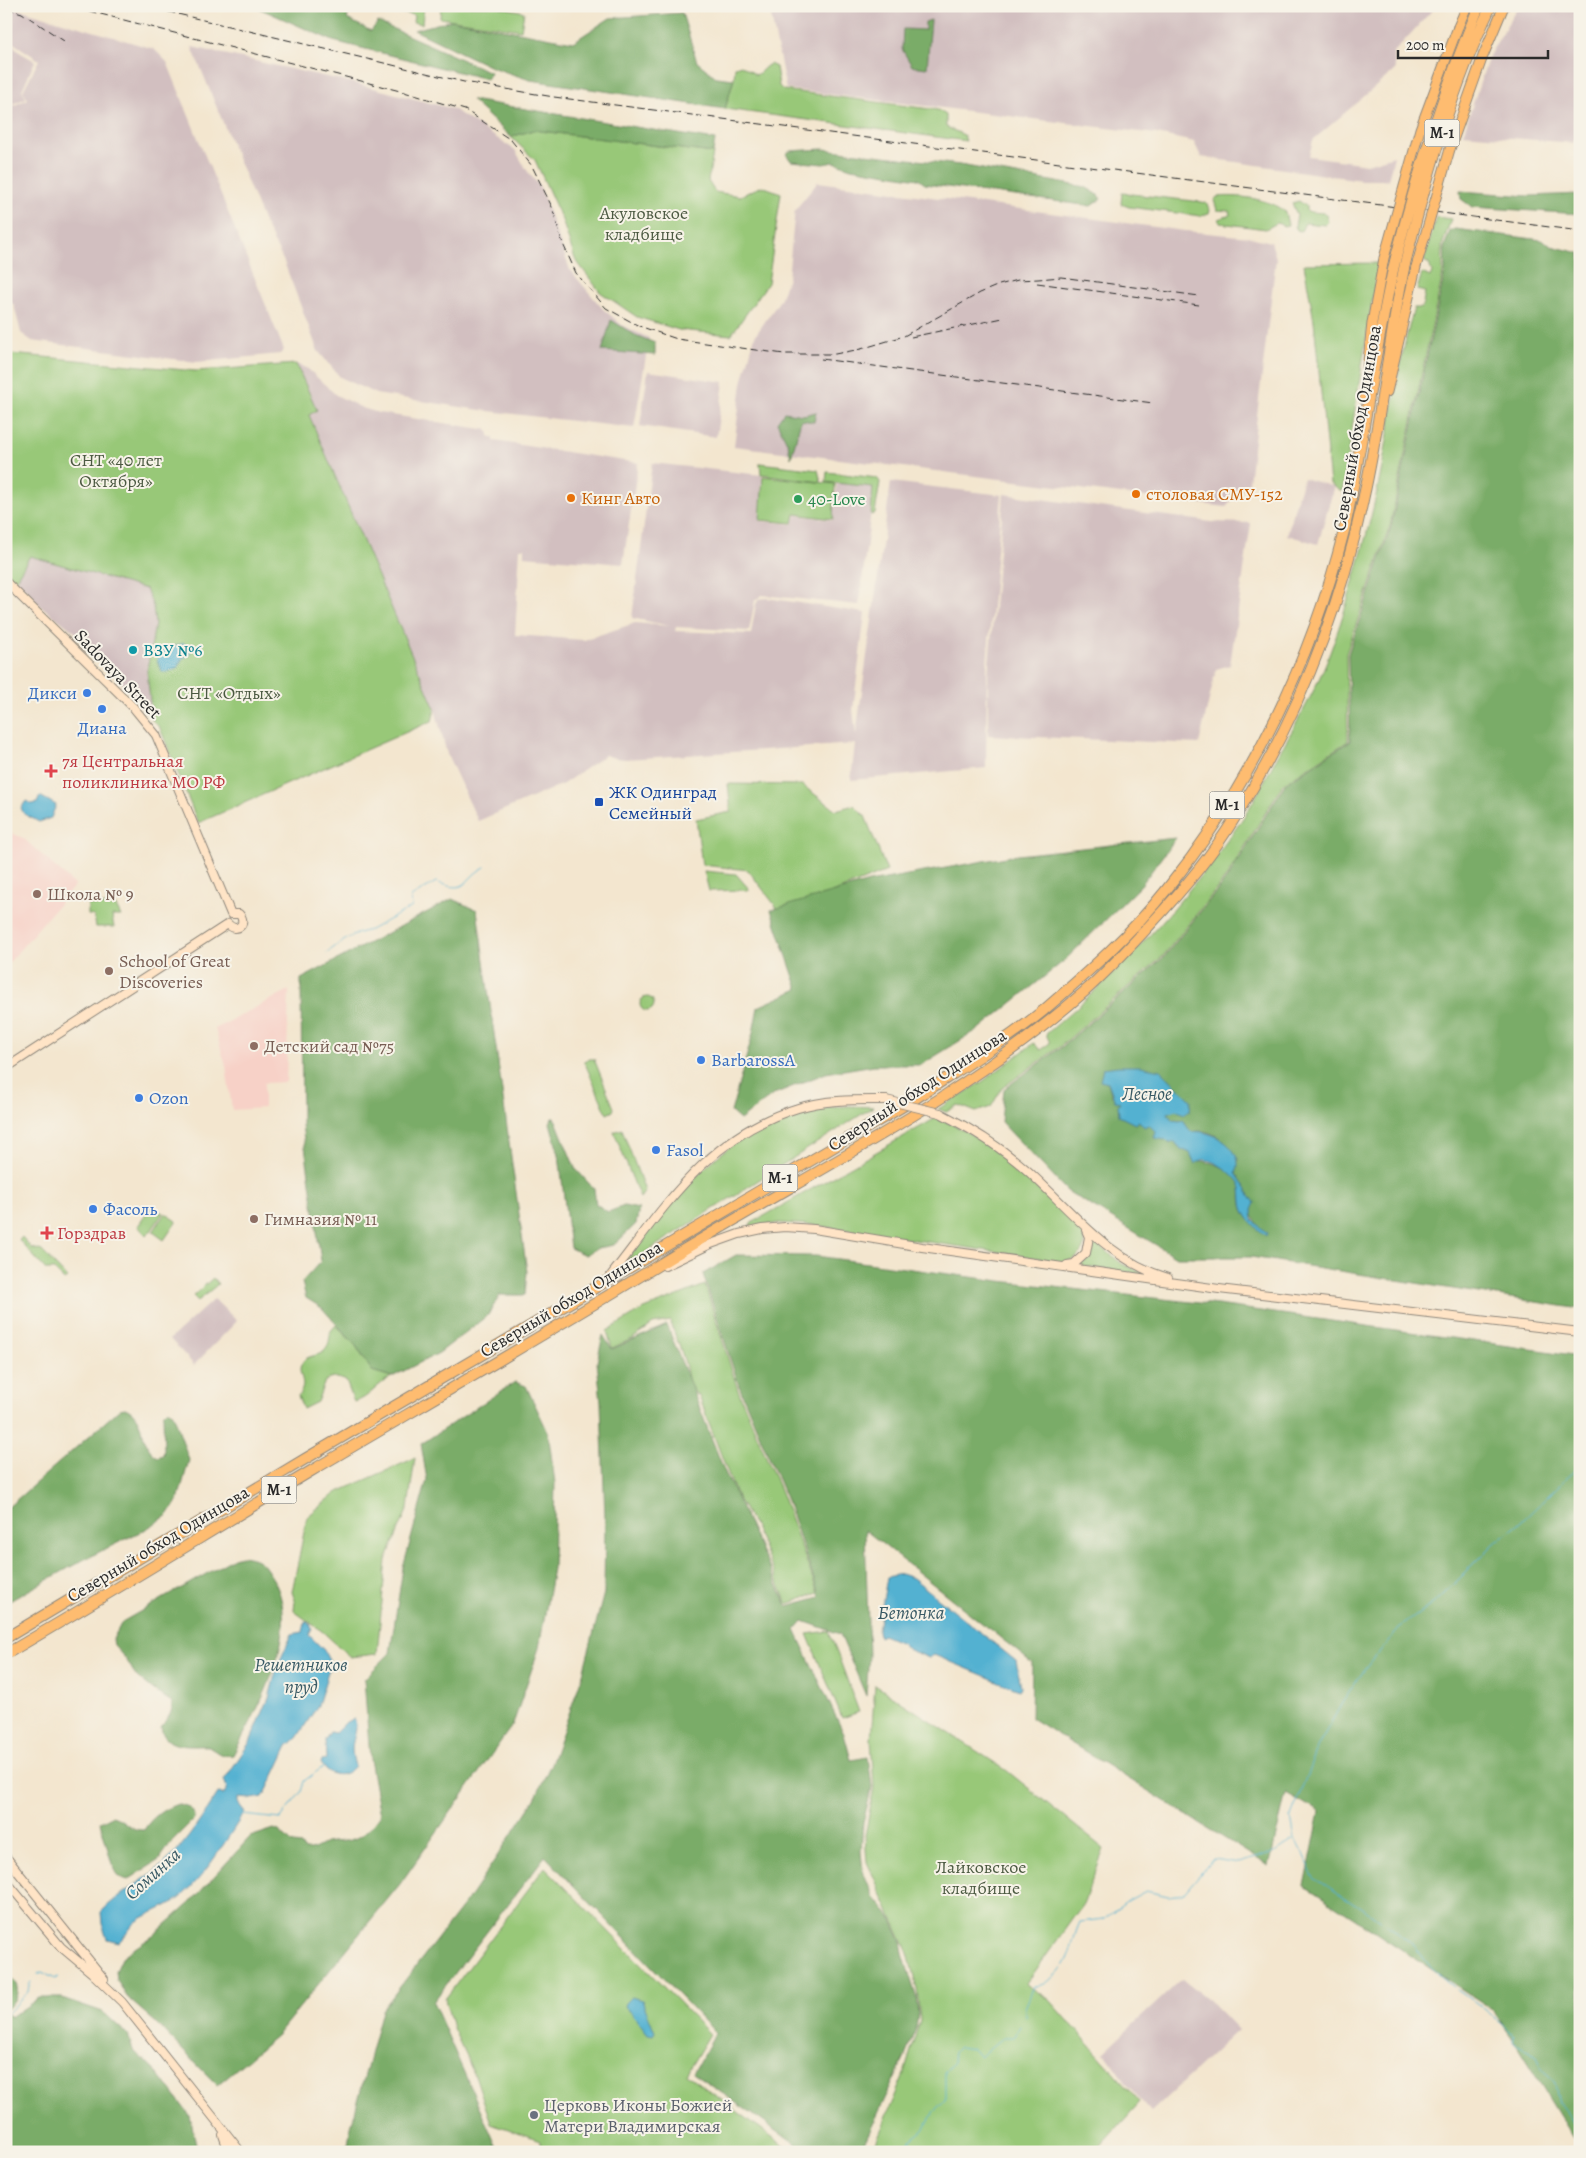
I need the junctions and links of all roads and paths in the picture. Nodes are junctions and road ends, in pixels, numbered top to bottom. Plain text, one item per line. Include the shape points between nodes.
1 (1467, 6) edge
2 (1479, 6) edge
3 (1491, 6) edge
4 (1504, 6) edge
5 (1400, 262) junction
6 (1361, 444) junction
7 (1374, 446) junction
8 (6, 582) edge
9 (231, 914) junction
10 (228, 924) junction
11 (6, 1068) edge
12 (1081, 1222) junction
13 (1057, 1265) junction
14 (606, 1281) junction
15 (634, 1281) junction
16 (1219, 1289) junction
17 (1580, 1332) edge
18 (6, 1638) edge
19 (6, 1654) edge
20 (6, 1857) edge
21 (6, 1881) edge
22 (122, 2002) junction
23 (208, 2112) junction
24 (240, 2150) edge
25 (229, 2151) edge

1 - 6 main road, bridge via 1420,129 1384,258 1368,352
2 - 5 highway, Северный обход Одинцова / М-1, bridge via 1431,133
3 - 5 highway, Северный обход Одинцова / М-1, bridge via 1441,136
4 - 7 main road, bridge via 1452,140 1416,267
5 - 6 highway, Северный обход Одинцова / М-1 via 1380,334
5 - 7 highway, Северный обход Одинцова / М-1
6 - 14 highway, Северный обход Одинцова / М-1 via 1352,495 1329,585 1280,710 1204,841 1144,915 1043,1010 984,1054 910,1102
7 - 15 highway, Северный обход Одинцова / М-1 via 1356,534 1340,589 1326,633 1292,715 1234,819 1176,897 1110,969 992,1064 917,1114 729,1222
8 - 9 main road, Sadovaya Street via 133,707 156,735
9 - 10 main road
9 - 10 main road via 239,914 243,922 236,929
10 - 11 main road
12 - 13 main road via 1089,1238 1086,1253 1074,1264
12 - 14 main road, М-1, bridge via 992,1141 940,1114 886,1100 838,1101 798,1108 741,1133 702,1163
12 - 16 main road, М-1 via 1108,1247 1140,1268 1178,1281
13 - 15 main road, М-1 via 785,1227 762,1229 730,1238
13 - 16 main road, М-1
14 - 18 highway, Северный обход Одинцова / М-1
15 - 19 highway, Северный обход Одинцова / М-1
16 - 17 main road, М-1
20 - 22 main road
21 - 22 main road via 58,1944
22 - 23 main road
23 - 24 main road
23 - 25 main road via 226,2139
24 - 25 main road via 235,2147

